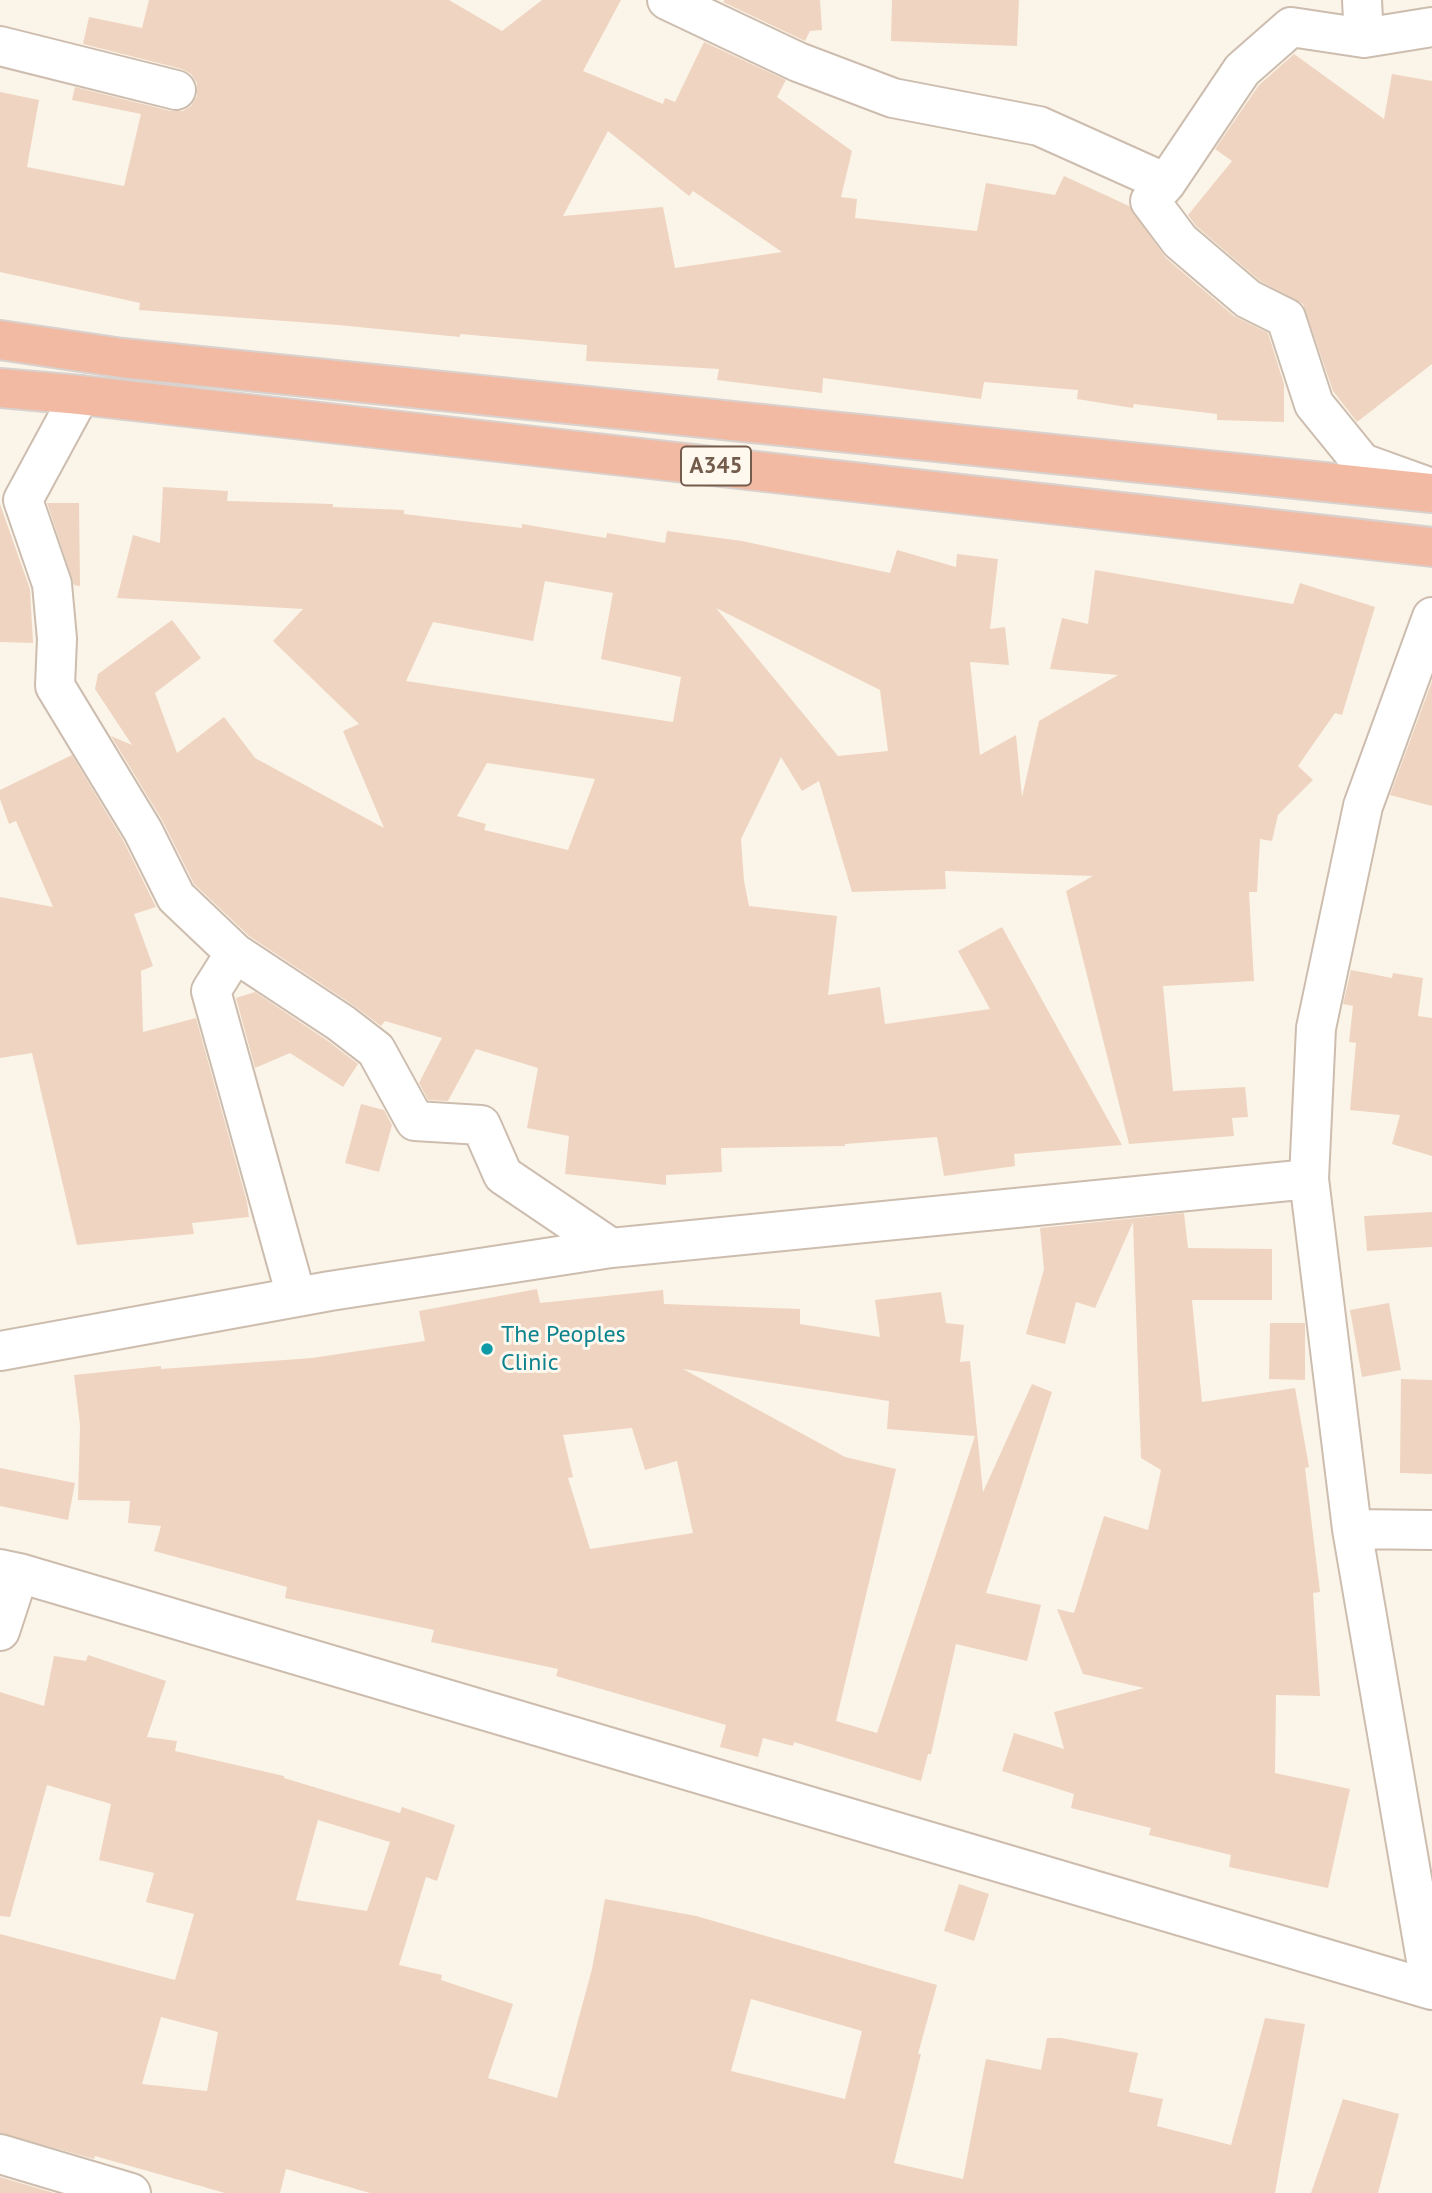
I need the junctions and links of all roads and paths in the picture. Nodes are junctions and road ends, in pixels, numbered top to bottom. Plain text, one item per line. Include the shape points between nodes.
1 (667, 0) edge
2 (1362, 0) edge
3 (1432, 27) edge
4 (1364, 38) junction
5 (0, 46) edge
6 (176, 90) dead end
7 (1166, 183) junction
8 (0, 340) edge
9 (0, 388) edge
10 (80, 395) junction
11 (1432, 491) edge
12 (1432, 547) edge
13 (1432, 617) edge
14 (235, 953) junction
15 (1309, 1179) junction
16 (611, 1248) junction
17 (296, 1296) junction
18 (0, 1351) edge
19 (1352, 1529) junction
20 (1432, 1530) edge
21 (10, 1571) edge
22 (0, 1631) edge
23 (1432, 1989) edge
24 (0, 2154) edge
25 (131, 2193) edge

1 - 7 street via 798,62 893,98 1040,126
2 - 4 street
3 - 4 street
4 - 7 street via 1291,27 1242,70
5 - 6 street
7 - 11 street via 1150,201 1180,241 1248,299 1286,318 1314,404 1362,463
8 - 11 highway, A345 via 136,360
9 - 10 highway, A345
10 - 12 highway, A345
10 - 14 street via 23,500 52,584 55,686 143,831 176,897
13 - 15 street via 1363,806 1316,1028
14 - 16 street via 376,1050 415,1121 481,1125 503,1175
14 - 17 street via 211,991
15 - 16 street
15 - 19 street
16 - 17 street
17 - 18 street
19 - 20 street
19 - 23 street
21 - 22 street
21 - 23 street
24 - 25 street

